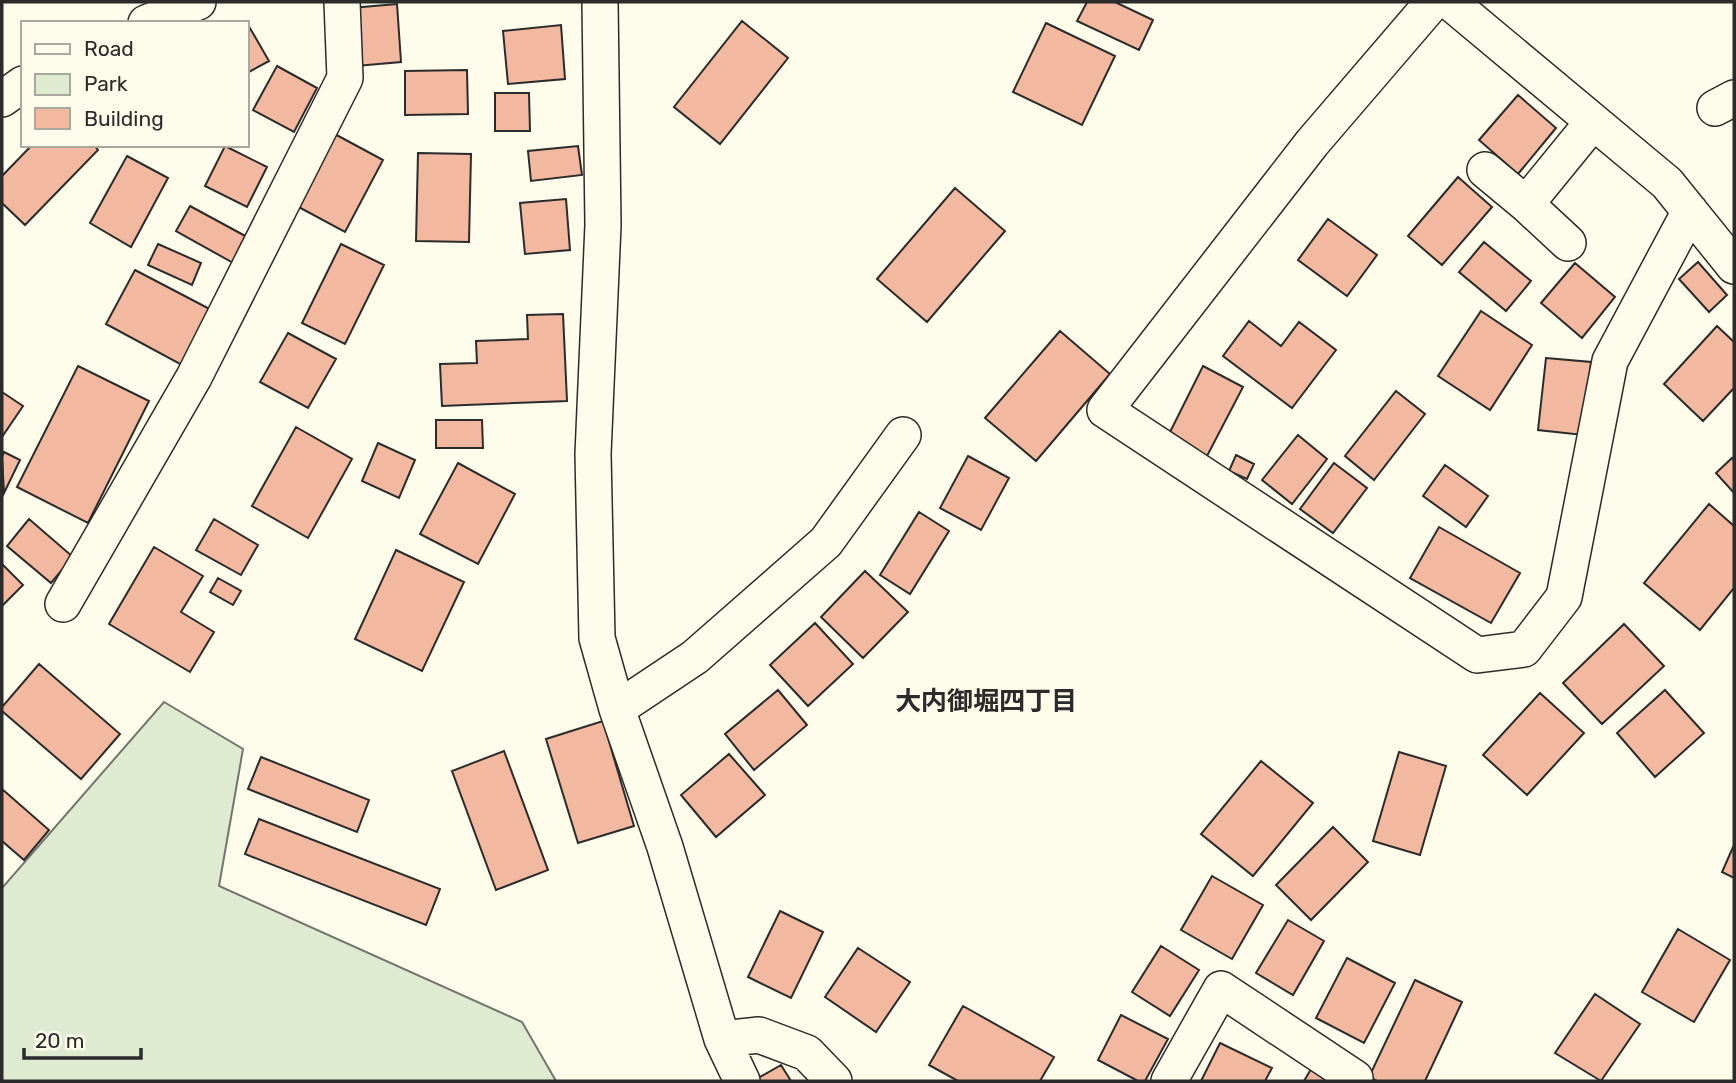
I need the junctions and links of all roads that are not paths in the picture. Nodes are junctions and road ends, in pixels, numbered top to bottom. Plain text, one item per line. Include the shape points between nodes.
1 (198, 2) edge
2 (342, 2) edge
3 (600, 2) edge
4 (1433, 2) edge
5 (1450, 2) edge
6 (151, 21) edge
7 (21, 85) edge
8 (2, 99) edge
9 (1592, 123) junction
10 (1485, 170) dead end
11 (1526, 204) junction
12 (1690, 211) junction
13 (1568, 243) dead end
14 (1734, 266) edge
15 (904, 435) dead end
16 (63, 604) dead end
17 (617, 709) junction
18 (722, 1039) junction
19 (1356, 1078) dead end
20 (742, 1081) edge
21 (834, 1081) edge
22 (1169, 1081) edge

1 - 6 street
2 - 16 street via 345,78 194,377
3 - 17 street via 603,225 593,454 596,625
4 - 12 street via 1312,143 1105,410 1477,655 1524,649 1564,597 1610,361
5 - 9 street
7 - 8 street
9 - 11 street
9 - 12 street via 1667,183
10 - 11 street
11 - 13 street
12 - 14 street
15 - 17 street via 826,542 695,657
17 - 18 street via 666,847
18 - 20 street
18 - 21 street via 759,1035 807,1053
19 - 22 street via 1221,989

